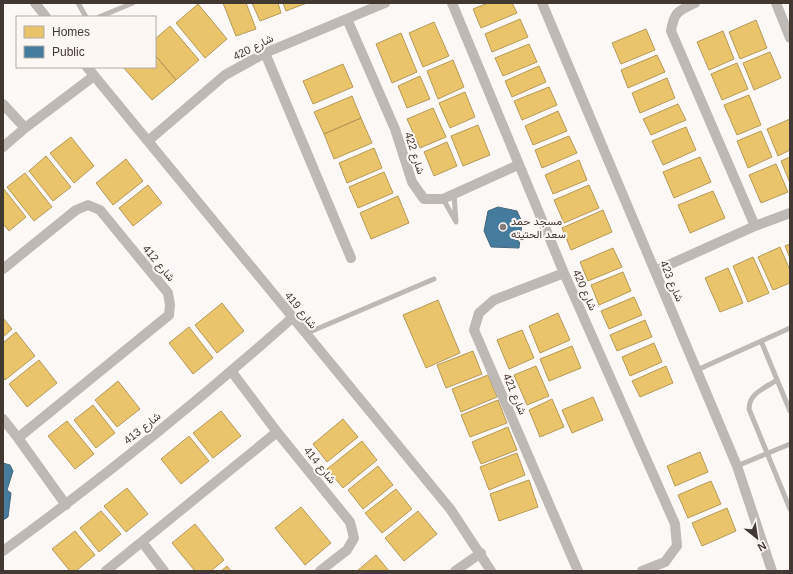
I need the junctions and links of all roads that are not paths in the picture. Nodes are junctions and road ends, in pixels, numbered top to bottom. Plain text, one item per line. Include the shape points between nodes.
1 (35, 3) edge
2 (78, 3) edge
3 (133, 3) edge
4 (385, 3) edge
5 (452, 3) edge
6 (542, 3) edge
7 (694, 3) edge
8 (776, 3) edge
9 (45, 16) edge
10 (85, 16) edge
11 (101, 16) edge
12 (347, 19) junction
13 (790, 38) edge
14 (265, 53) junction
15 (88, 68) edge
16 (94, 76) junction
17 (3, 104) edge
18 (25, 128) junction
19 (148, 141) junction
20 (3, 147) edge
21 (518, 165) junction
22 (454, 194) junction
23 (443, 199) junction
24 (790, 213) edge
25 (755, 226) junction
26 (351, 258) dead end
27 (3, 269) edge
28 (655, 271) junction
29 (564, 273) junction
30 (434, 279) dead end
31 (292, 318) junction
32 (790, 328) edge
33 (305, 334) junction
34 (761, 341) junction
35 (697, 370) junction
36 (232, 372) junction
37 (777, 380) junction
38 (790, 411) edge
39 (3, 420) edge
40 (278, 432) junction
41 (18, 438) junction
42 (790, 444) edge
43 (767, 454) junction
44 (737, 466) junction
45 (66, 505) junction
46 (790, 509) edge
47 (142, 542) junction
48 (3, 551) edge
49 (481, 553) junction
50 (106, 571) edge
51 (164, 571) edge
52 (320, 571) edge
53 (456, 571) edge
54 (491, 571) edge
55 (578, 571) edge
56 (642, 571) edge
57 (772, 571) edge

1 - 9 street
2 - 10 lane
3 - 11 lane
4 - 12 street, شارع 420
5 - 21 street, شارع 420
6 - 28 street, شارع 423
7 - 25 street via 679,10 672,20 671,31
8 - 13 street
12 - 14 street, شارع 420
12 - 23 street, شارع 422 via 395,129 412,182 424,199
14 - 19 street, شارع 420 via 225,75
14 - 26 street
15 - 16 street, شارع 419
16 - 18 street
16 - 19 street, شارع 419
17 - 18 street
18 - 20 street
19 - 31 street, شارع 419
21 - 22 street, شارع 422
21 - 29 street, شارع 420
22 - 23 street, شارع 422
22 - 23 lane via 456,222
24 - 25 street
25 - 28 street
27 - 41 street, شارع 412 via 76,210 88,205 100,210 115,228 168,293 170,304 169,315
28 - 35 street, شارع 423
29 - 55 street, شارع 421 via 494,300 479,313 474,330
29 - 56 street, شارع 420 via 675,524 677,546 665,562
30 - 33 lane
31 - 33 street, شارع 419
31 - 36 street, شارع 413
32 - 34 lane
33 - 49 street, شارع 419 via 451,510
34 - 35 lane
34 - 37 lane
35 - 44 street, شارع 423
36 - 40 street, شارع 414
36 - 45 street, شارع 413
37 - 38 lane
37 - 43 lane via 754,395 749,404
39 - 41 street
40 - 47 street
40 - 52 street, شارع 414 via 350,522 354,538 346,550
41 - 45 street
42 - 43 lane
43 - 44 lane
43 - 46 lane
44 - 57 street, شارع 423
45 - 48 street, شارع 413
47 - 50 street
47 - 51 street
49 - 53 street
49 - 54 street, شارع 419

